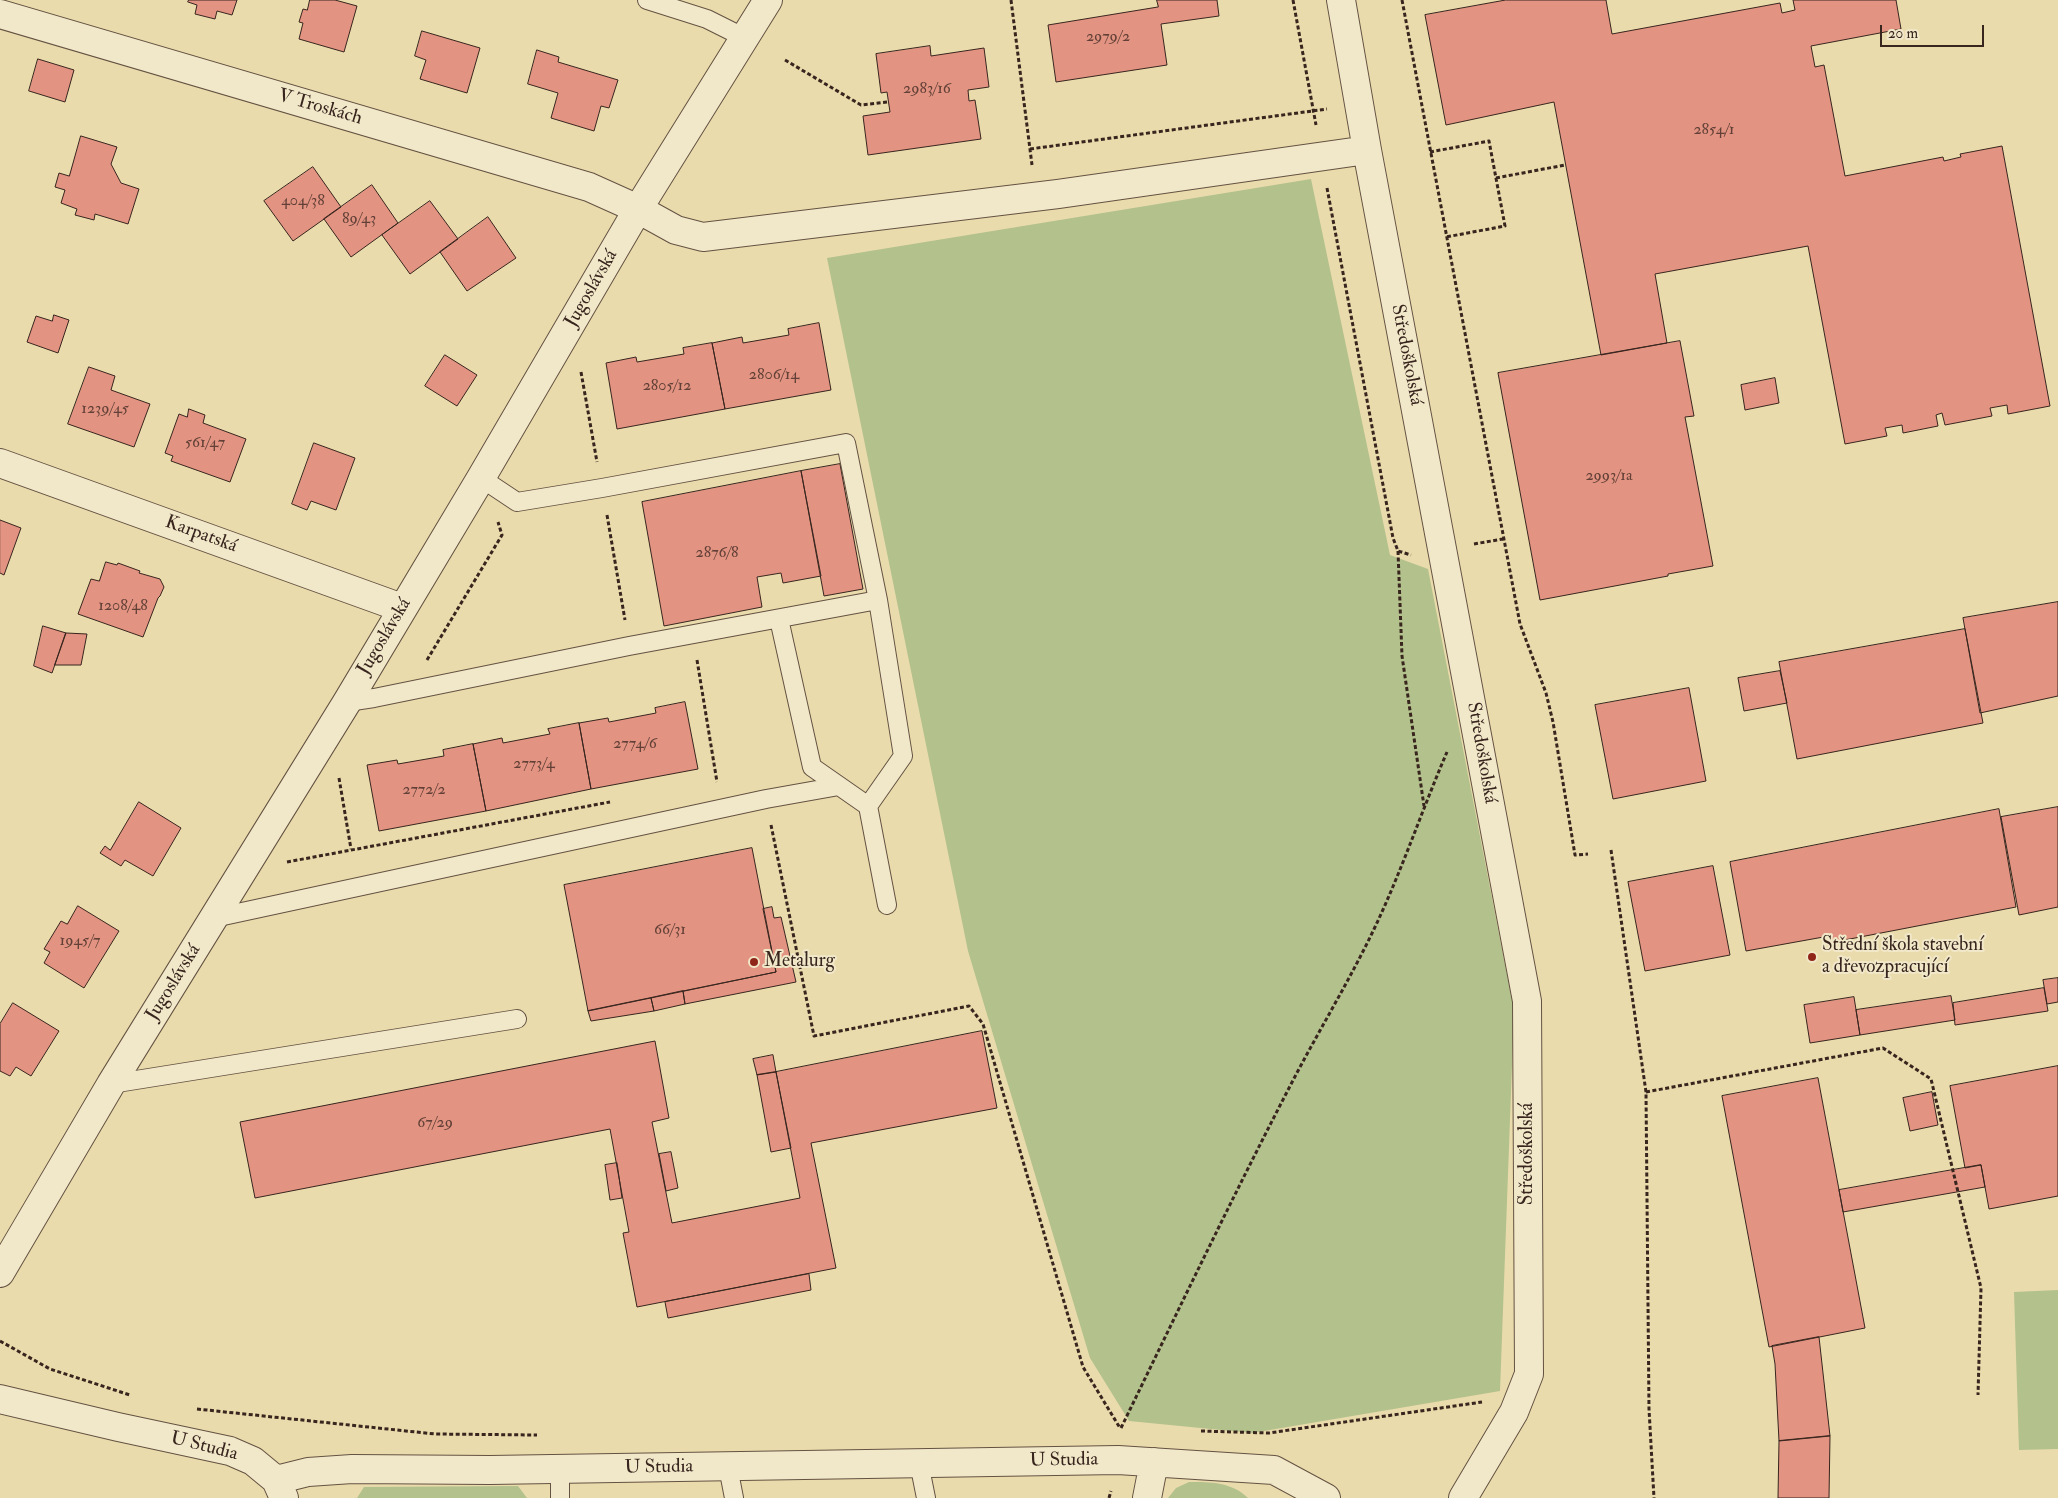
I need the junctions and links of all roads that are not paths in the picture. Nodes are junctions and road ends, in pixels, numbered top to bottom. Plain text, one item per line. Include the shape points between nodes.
1 (647, 0) edge
2 (768, 0) edge
3 (1341, 0) edge
4 (0, 14) edge
5 (745, 38) junction
6 (1367, 150) junction
7 (638, 209) junction
8 (0, 463) edge
9 (490, 484) junction
10 (878, 600) junction
11 (402, 608) junction
12 (779, 619) junction
13 (346, 702) junction
14 (839, 786) junction
15 (868, 806) junction
16 (887, 905) dead end
17 (214, 918) junction
18 (517, 1019) dead end
19 (111, 1084) junction
20 (0, 1273) edge
21 (3, 1402) edge
22 (1154, 1462) junction
23 (919, 1463) junction
24 (728, 1466) junction
25 (560, 1469) junction
26 (280, 1489) edge
27 (560, 1498) edge
28 (734, 1498) edge
29 (926, 1498) edge
30 (1146, 1498) edge
31 (1326, 1498) edge
32 (1463, 1498) edge

1 - 5 lane via 706,20
2 - 5 street, Jugoslávská
3 - 6 street, Středoškolská
4 - 7 street, V Troskách via 589,187
5 - 7 street, Jugoslávská
6 - 7 street, V Troskách via 714,237 685,233
6 - 32 street, Středoškolská via 1528,1001 1529,1374 1514,1412
7 - 9 street, Jugoslávská
8 - 11 street, Karpatská
9 - 10 lane via 517,502 846,443
9 - 11 street, Jugoslávská
10 - 12 lane
10 - 15 lane via 903,756
11 - 13 street, Jugoslávská
12 - 13 lane
12 - 14 lane via 812,767
13 - 17 street, Jugoslávská
14 - 15 lane
14 - 17 lane
15 - 16 lane
17 - 19 street, Jugoslávská
18 - 19 lane
19 - 20 street, Jugoslávská
21 - 26 street, U Studia via 230,1451 253,1461
22 - 23 street, U Studia
22 - 30 street
22 - 31 street, U Studia via 1274,1470
23 - 24 street, U Studia
23 - 29 lane
24 - 25 street, U Studia
24 - 28 lane
25 - 26 street, U Studia via 308,1472
25 - 27 lane

